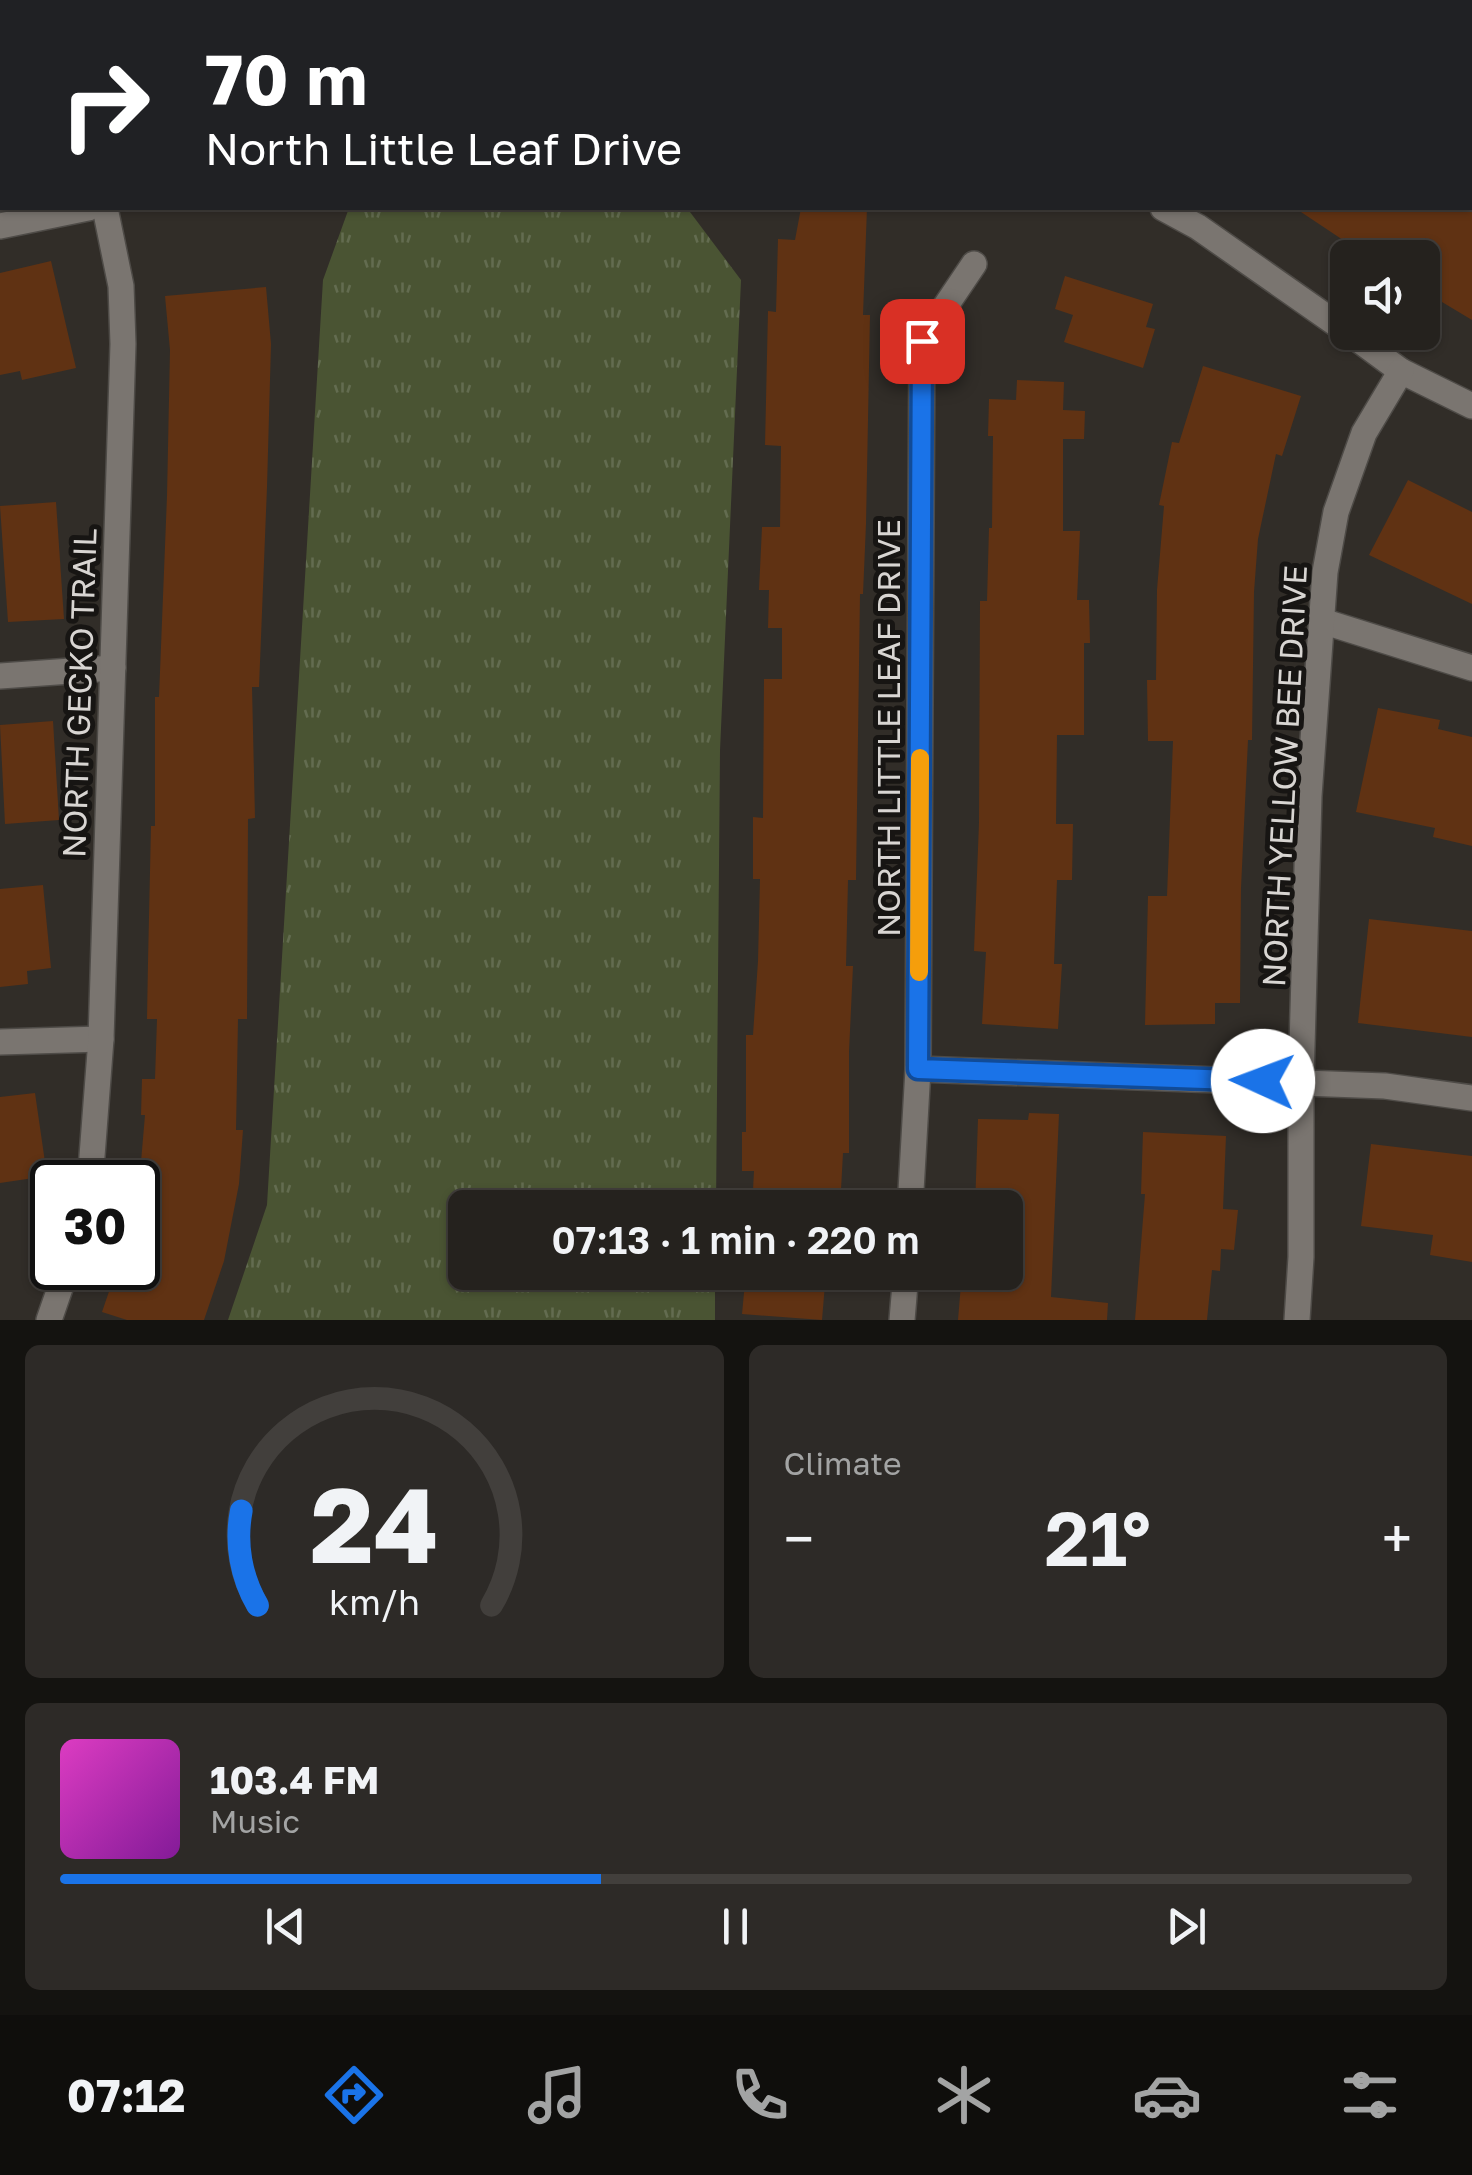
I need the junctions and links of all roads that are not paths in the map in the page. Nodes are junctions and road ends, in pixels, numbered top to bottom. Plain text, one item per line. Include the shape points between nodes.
1 (78, 210) edge
2 (105, 210) edge
3 (1167, 210) edge
4 (0, 226) edge
5 (974, 264) dead end
6 (1330, 319) edge
7 (1371, 350) edge
8 (1400, 372) junction
9 (1472, 406) edge
10 (1322, 621) junction
11 (113, 668) junction
12 (1472, 668) edge
13 (0, 676) edge
14 (101, 1040) junction
15 (0, 1042) edge
16 (918, 1069) junction
17 (1302, 1082) junction
18 (1472, 1098) edge
19 (92, 1160) edge
20 (911, 1190) edge
21 (59, 1290) edge
22 (904, 1290) edge
23 (49, 1320) edge
24 (902, 1320) edge
25 (1296, 1320) edge

1 - 4 street
2 - 11 street, NORTH GECKO TRAIL via 123,344
3 - 6 street
5 - 16 street, NORTH LITTLE LEAF DRIVE via 922,341
7 - 8 street
8 - 9 street
8 - 10 street, NORTH YELLOW BEE DRIVE via 1364,432 1336,512
10 - 12 street
10 - 17 street, NORTH YELLOW BEE DRIVE via 1309,796
11 - 13 street
11 - 14 street, NORTH GECKO TRAIL
14 - 15 street
14 - 19 street, NORTH GECKO TRAIL
16 - 17 street
16 - 20 street, NORTH LITTLE LEAF DRIVE
17 - 18 street
17 - 25 street, NORTH YELLOW BEE DRIVE
21 - 23 street
22 - 24 street

